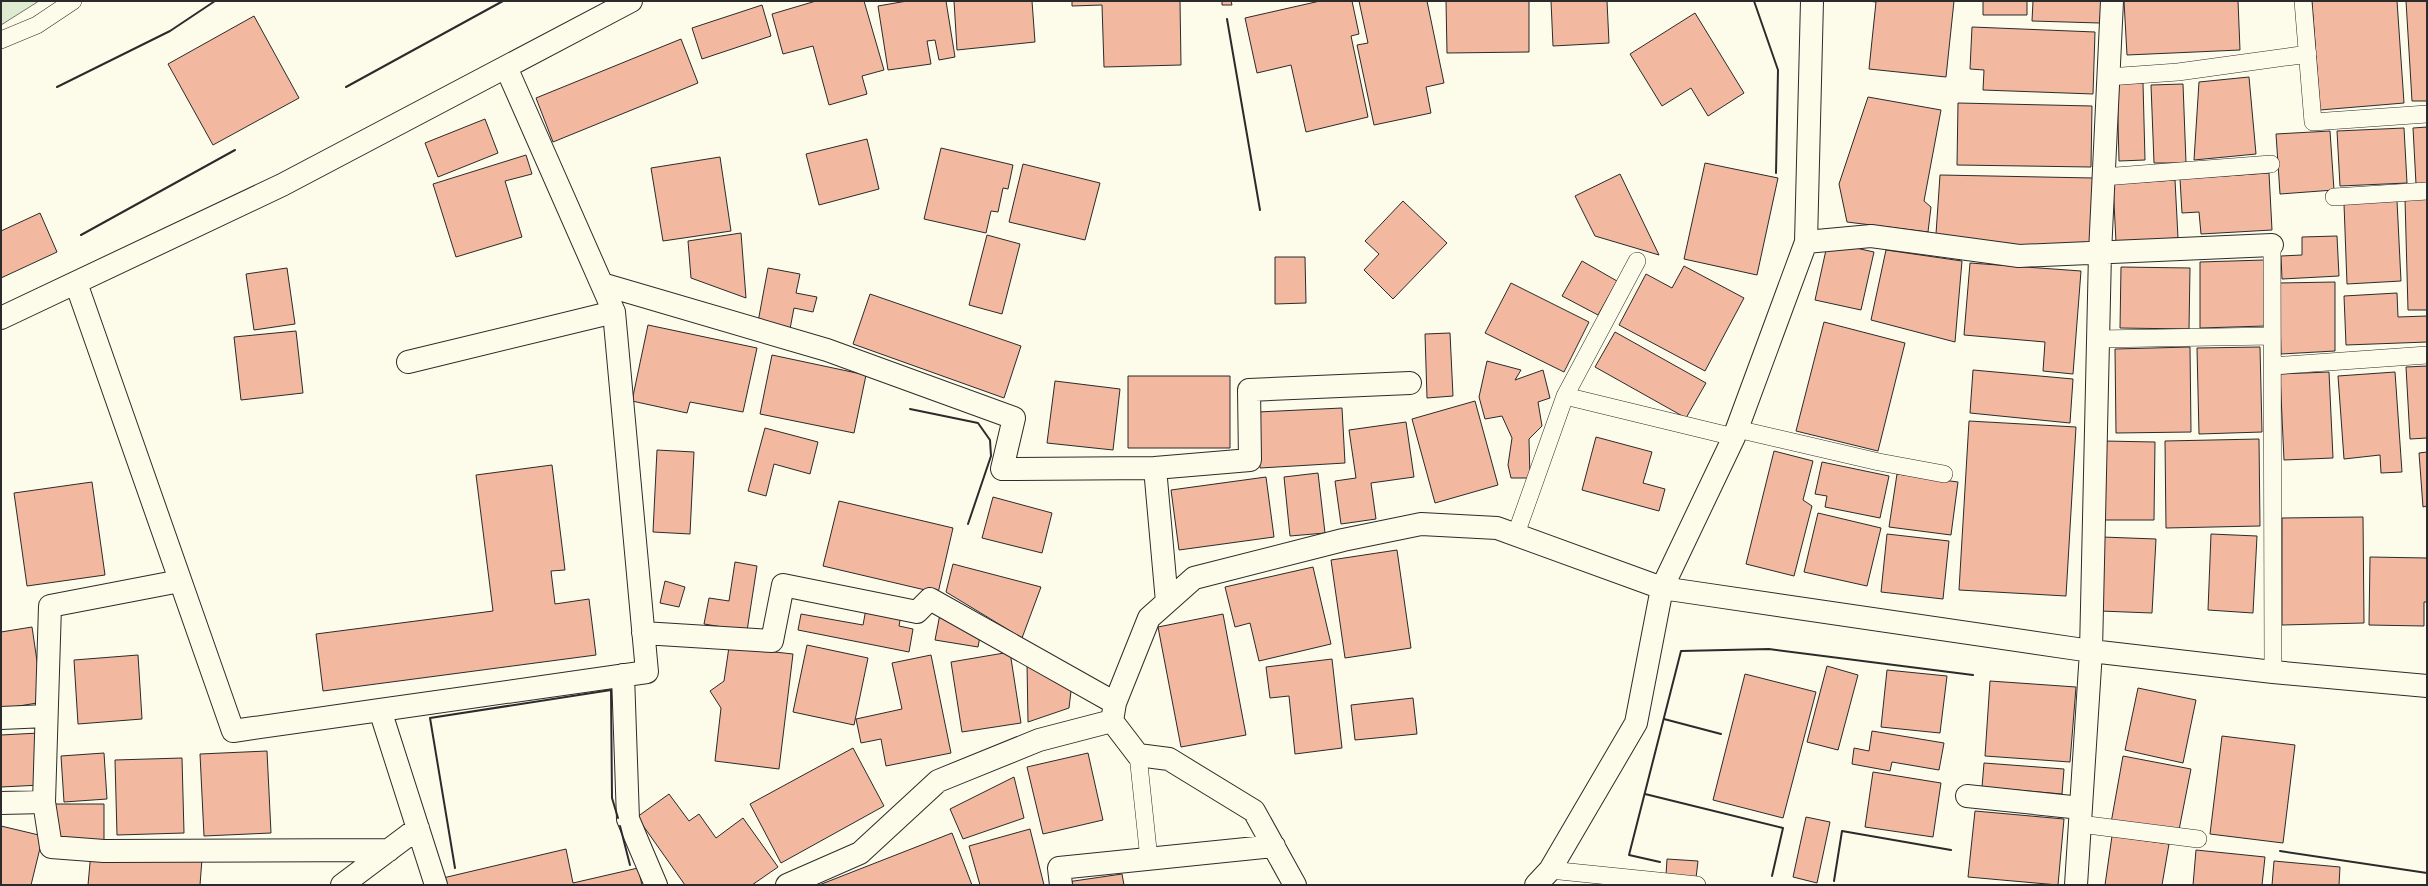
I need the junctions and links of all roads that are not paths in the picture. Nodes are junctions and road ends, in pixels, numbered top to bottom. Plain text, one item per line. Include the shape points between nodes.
1 (73, 1) edge
2 (631, 1) edge
3 (1812, 1) edge
4 (2112, 1) edge
5 (2303, 1) edge
6 (1, 40) edge
7 (2308, 54) junction
8 (506, 67) junction
9 (2108, 77) junction
10 (2427, 114) edge
11 (2271, 164) dead end
12 (2103, 177) junction
13 (2427, 191) edge
14 (2334, 197) dead end
15 (1806, 242) junction
16 (2272, 244) joint
17 (2100, 254) junction
18 (1638, 261) dead end
19 (76, 283) junction
20 (602, 284) junction
21 (614, 312) junction
22 (1, 318) edge
23 (2272, 336) junction
24 (2098, 339) junction
25 (2427, 354) edge
26 (408, 362) dead end
27 (2272, 366) junction
28 (1410, 383) dead end
29 (1565, 396) junction
30 (1735, 433) junction
31 (1155, 468) junction
32 (1944, 474) dead end
33 (1516, 534) junction
34 (180, 581) junction
35 (1662, 588) junction
36 (1167, 602) junction
37 (643, 633) junction
38 (2091, 651) junction
39 (2273, 672) junction
40 (623, 675) junction
41 (2427, 686) edge
42 (380, 710) junction
43 (1113, 712) junction
44 (46, 716) junction
45 (1, 718) edge
46 (1138, 755) junction
47 (1967, 796) dead end
48 (44, 802) junction
49 (1, 803) edge
50 (2081, 816) junction
51 (418, 828) junction
52 (2198, 839) dead end
53 (1274, 846) junction
54 (389, 850) junction
55 (1150, 859) junction
56 (1543, 878) edge
57 (342, 885) edge
58 (436, 885) edge
59 (656, 885) edge
60 (787, 885) edge
61 (1061, 885) edge
62 (1295, 885) edge
63 (1696, 885) edge
64 (2076, 885) edge

1 - 6 lane via 37,25
2 - 8 street
3 - 15 street
4 - 9 street
5 - 7 lane
7 - 9 lane via 2178,72
7 - 10 lane via 2313,122
8 - 19 street via 282,185
8 - 20 street
9 - 12 street
11 - 12 lane
12 - 17 street
13 - 14 lane
15 - 17 street via 1871,236 2020,256
15 - 30 street
16 - 17 street
16 - 23 lane
17 - 24 street
18 - 29 lane
19 - 22 street
19 - 34 street
20 - 21 street
20 - 31 street via 827,350 1014,418 1002,469
21 - 26 street
21 - 37 street
23 - 24 lane
23 - 27 lane
24 - 38 street
25 - 27 lane
27 - 39 lane
28 - 31 street via 1249,390 1250,460
29 - 30 lane
29 - 33 lane
30 - 32 lane
30 - 35 street
31 - 36 street
33 - 35 street
33 - 36 street via 1497,528 1421,524 1343,540 1194,578
34 - 42 street via 232,731
34 - 44 street via 50,606
35 - 38 street
35 - 56 street via 1636,723
36 - 43 street via 1149,618
37 - 40 street via 647,672
37 - 43 street via 772,641 782,585 917,612 930,599
38 - 39 street
38 - 50 street
39 - 41 street
40 - 42 street
40 - 59 street via 628,818
42 - 51 street
43 - 46 street
43 - 60 street via 938,781 860,853
44 - 45 street
44 - 48 street
46 - 53 street via 1169,759 1254,811
46 - 55 lane
47 - 50 street
48 - 49 street
48 - 54 street via 51,847 104,851
50 - 52 lane
50 - 64 street
51 - 54 street
51 - 58 street
53 - 55 street
53 - 62 street
54 - 57 street
55 - 61 street via 1059,868
56 - 63 lane

